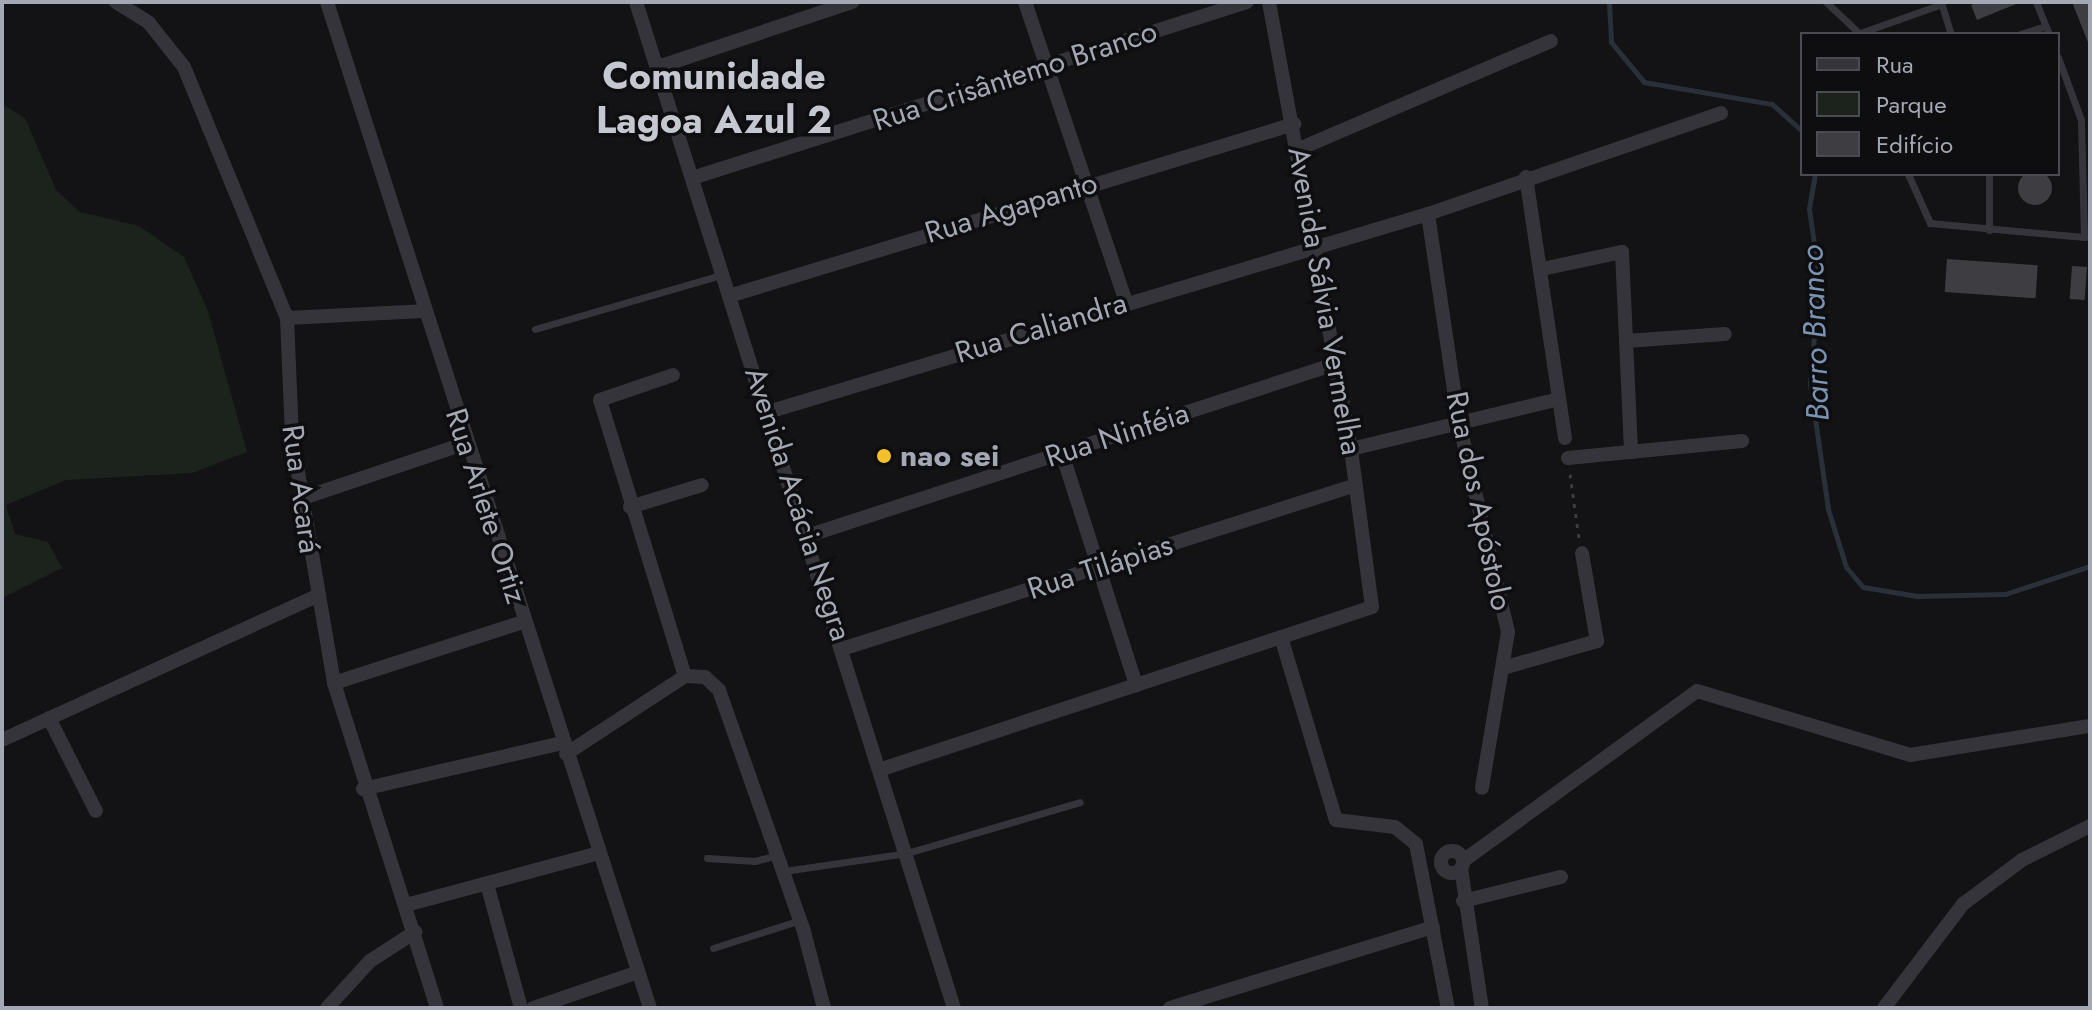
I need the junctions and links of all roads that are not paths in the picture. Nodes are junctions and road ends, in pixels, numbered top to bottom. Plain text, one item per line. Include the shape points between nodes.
1 (116, 2) edge
2 (142, 2) edge
3 (327, 2) edge
4 (636, 2) edge
5 (852, 2) edge
6 (1025, 2) edge
7 (1247, 2) edge
8 (1269, 2) edge
9 (1840, 2) edge
10 (2036, 2) edge
11 (1942, 3) edge
12 (1828, 4) edge
13 (149, 23) junction
14 (2047, 30) edge
15 (1858, 32) edge
16 (1865, 32) edge
17 (1950, 32) edge
18 (1551, 41) dead end
19 (2060, 62) edge
20 (658, 67) junction
21 (1045, 67) junction
22 (1721, 113) dead end
23 (1294, 124) junction
24 (1299, 149) junction
25 (1909, 176) edge
26 (1989, 176) edge
27 (1526, 177) junction
28 (692, 178) junction
29 (1087, 185) junction
30 (1428, 214) junction
31 (1989, 230) junction
32 (1314, 247) junction
33 (1542, 269) junction
34 (722, 275) junction
35 (729, 296) junction
36 (1126, 302) junction
37 (423, 311) junction
38 (287, 318) junction
39 (535, 329) dead end
40 (1725, 334) dead end
41 (1626, 341) junction
42 (1335, 364) junction
43 (673, 375) dead end
44 (1559, 399) junction
45 (768, 412) junction
46 (1459, 423) junction
47 (1565, 438) dead end
48 (1742, 441) dead end
49 (466, 443) junction
50 (1351, 449) junction
51 (1631, 452) junction
52 (1062, 453) junction
53 (1568, 458) road end
54 (702, 485) dead end
55 (1356, 485) junction
56 (303, 498) junction
57 (630, 507) junction
58 (807, 536) junction
59 (1582, 553) road end
60 (1099, 568) junction
61 (315, 597) junction
62 (523, 622) junction
63 (1281, 637) junction
64 (845, 648) junction
65 (1503, 668) junction
66 (685, 676) junction
67 (334, 683) junction
68 (1136, 685) junction
69 (49, 718) junction
70 (2090, 726) edge
71 (2, 740) edge
72 (564, 748) junction
73 (882, 769) junction
74 (1482, 788) dead end
75 (363, 789) junction
76 (1080, 802) dead end
77 (96, 811) dead end
78 (2090, 826) edge
79 (599, 853) junction
80 (907, 853) junction
81 (778, 855) junction
82 (707, 858) dead end
83 (784, 871) junction
84 (1561, 877) dead end
85 (487, 884) junction
86 (1463, 901) junction
87 (406, 905) junction
88 (801, 920) junction
89 (1433, 927) junction
90 (415, 932) junction
91 (713, 948) dead end
92 (638, 972) junction
93 (327, 1008) edge
94 (437, 1008) edge
95 (521, 1008) edge
96 (533, 1008) edge
97 (650, 1008) edge
98 (824, 1008) edge
99 (954, 1008) edge
100 (1170, 1008) edge
101 (1448, 1008) edge
102 (1482, 1008) edge
103 (1884, 1008) edge

1 - 13 street, Rua Acará
2 - 13 street
3 - 37 street, Rua Arlete Ortiz
4 - 20 street, Avenida Acácia Negra
5 - 20 street
6 - 21 street
7 - 21 street, Rua Crisântemo Branco
8 - 23 street, Avenida Sálvia Vermelha
9 - 12 lane
10 - 14 lane
11 - 16 lane
11 - 17 lane
12 - 15 lane
13 - 38 street, Rua Acará via 184,67
18 - 24 street
19 - 31 lane via 2081,120 2087,231 2078,238
20 - 28 street, Avenida Acácia Negra
21 - 28 street, Rua Crisântemo Branco
21 - 29 street
22 - 27 street, Rua Caliandra
23 - 24 street, Avenida Sálvia Vermelha
23 - 29 street, Rua Agapanto
24 - 32 street, Avenida Sálvia Vermelha
25 - 31 lane via 1930,223
26 - 31 lane
27 - 30 street, Rua Caliandra
27 - 33 street
28 - 34 street, Avenida Acácia Negra
29 - 35 street, Rua Agapanto
29 - 36 street
30 - 32 street, Rua Caliandra
30 - 46 street, Rua dos Apóstolo
32 - 36 street, Rua Caliandra
32 - 42 street, Avenida Sálvia Vermelha
33 - 41 street via 1622,252
33 - 44 street
34 - 35 street, Avenida Acácia Negra
34 - 39 lane
35 - 45 street, Avenida Acácia Negra
36 - 45 street, Rua Caliandra
37 - 38 street
37 - 49 street, Rua Arlete Ortiz
38 - 56 street, Rua Acará via 289,405
40 - 41 street
41 - 51 street
42 - 50 street, Avenida Sálvia Vermelha
42 - 52 street, Rua Ninféia
43 - 57 street via 600,400
44 - 46 street
44 - 47 street
45 - 58 street, Avenida Acácia Negra
46 - 50 street
46 - 65 street, Rua dos Apóstolo via 1508,632
48 - 51 street
49 - 56 street
49 - 62 street, Rua Arlete Ortiz
50 - 55 street, Avenida Sálvia Vermelha
51 - 53 street
52 - 58 street, Rua Ninféia
52 - 60 street
54 - 57 street
55 - 60 street, Rua Tilápias
55 - 63 street, Avenida Sálvia Vermelha via 1373,602 1364,612
56 - 61 street, Rua Acará
57 - 66 street
58 - 64 street, Avenida Acácia Negra
59 - 65 street via 1597,641
60 - 64 street, Rua Tilápias
60 - 68 street
61 - 67 street, Rua Acará
61 - 69 street
62 - 67 street
62 - 72 street, Rua Arlete Ortiz
63 - 68 street
63 - 89 street via 1336,820 1409,834 1421,859
64 - 73 street, Avenida Acácia Negra
65 - 74 street, Rua dos Apóstolo
66 - 72 street
66 - 81 street via 705,677 719,690
67 - 75 street, Rua Acará
68 - 73 street
69 - 71 street
69 - 77 street
70 - 86 street via 1910,755 1697,691 1462,865
72 - 75 street
72 - 79 street, Rua Arlete Ortiz
73 - 80 street, Avenida Acácia Negra
75 - 87 street, Rua Acará
76 - 80 lane
78 - 103 street via 2022,860 1963,904
79 - 85 street
79 - 92 street, Rua Arlete Ortiz
80 - 83 lane
80 - 99 street, Avenida Acácia Negra
81 - 82 lane via 755,861
81 - 83 street
83 - 88 street
84 - 86 street
85 - 87 street
85 - 95 street
86 - 102 street
87 - 90 street, Rua Acará
88 - 91 lane
88 - 98 street
89 - 100 street
89 - 101 street
90 - 93 street via 370,961
90 - 94 street, Rua Acará
92 - 96 street
92 - 97 street, Rua Arlete Ortiz

